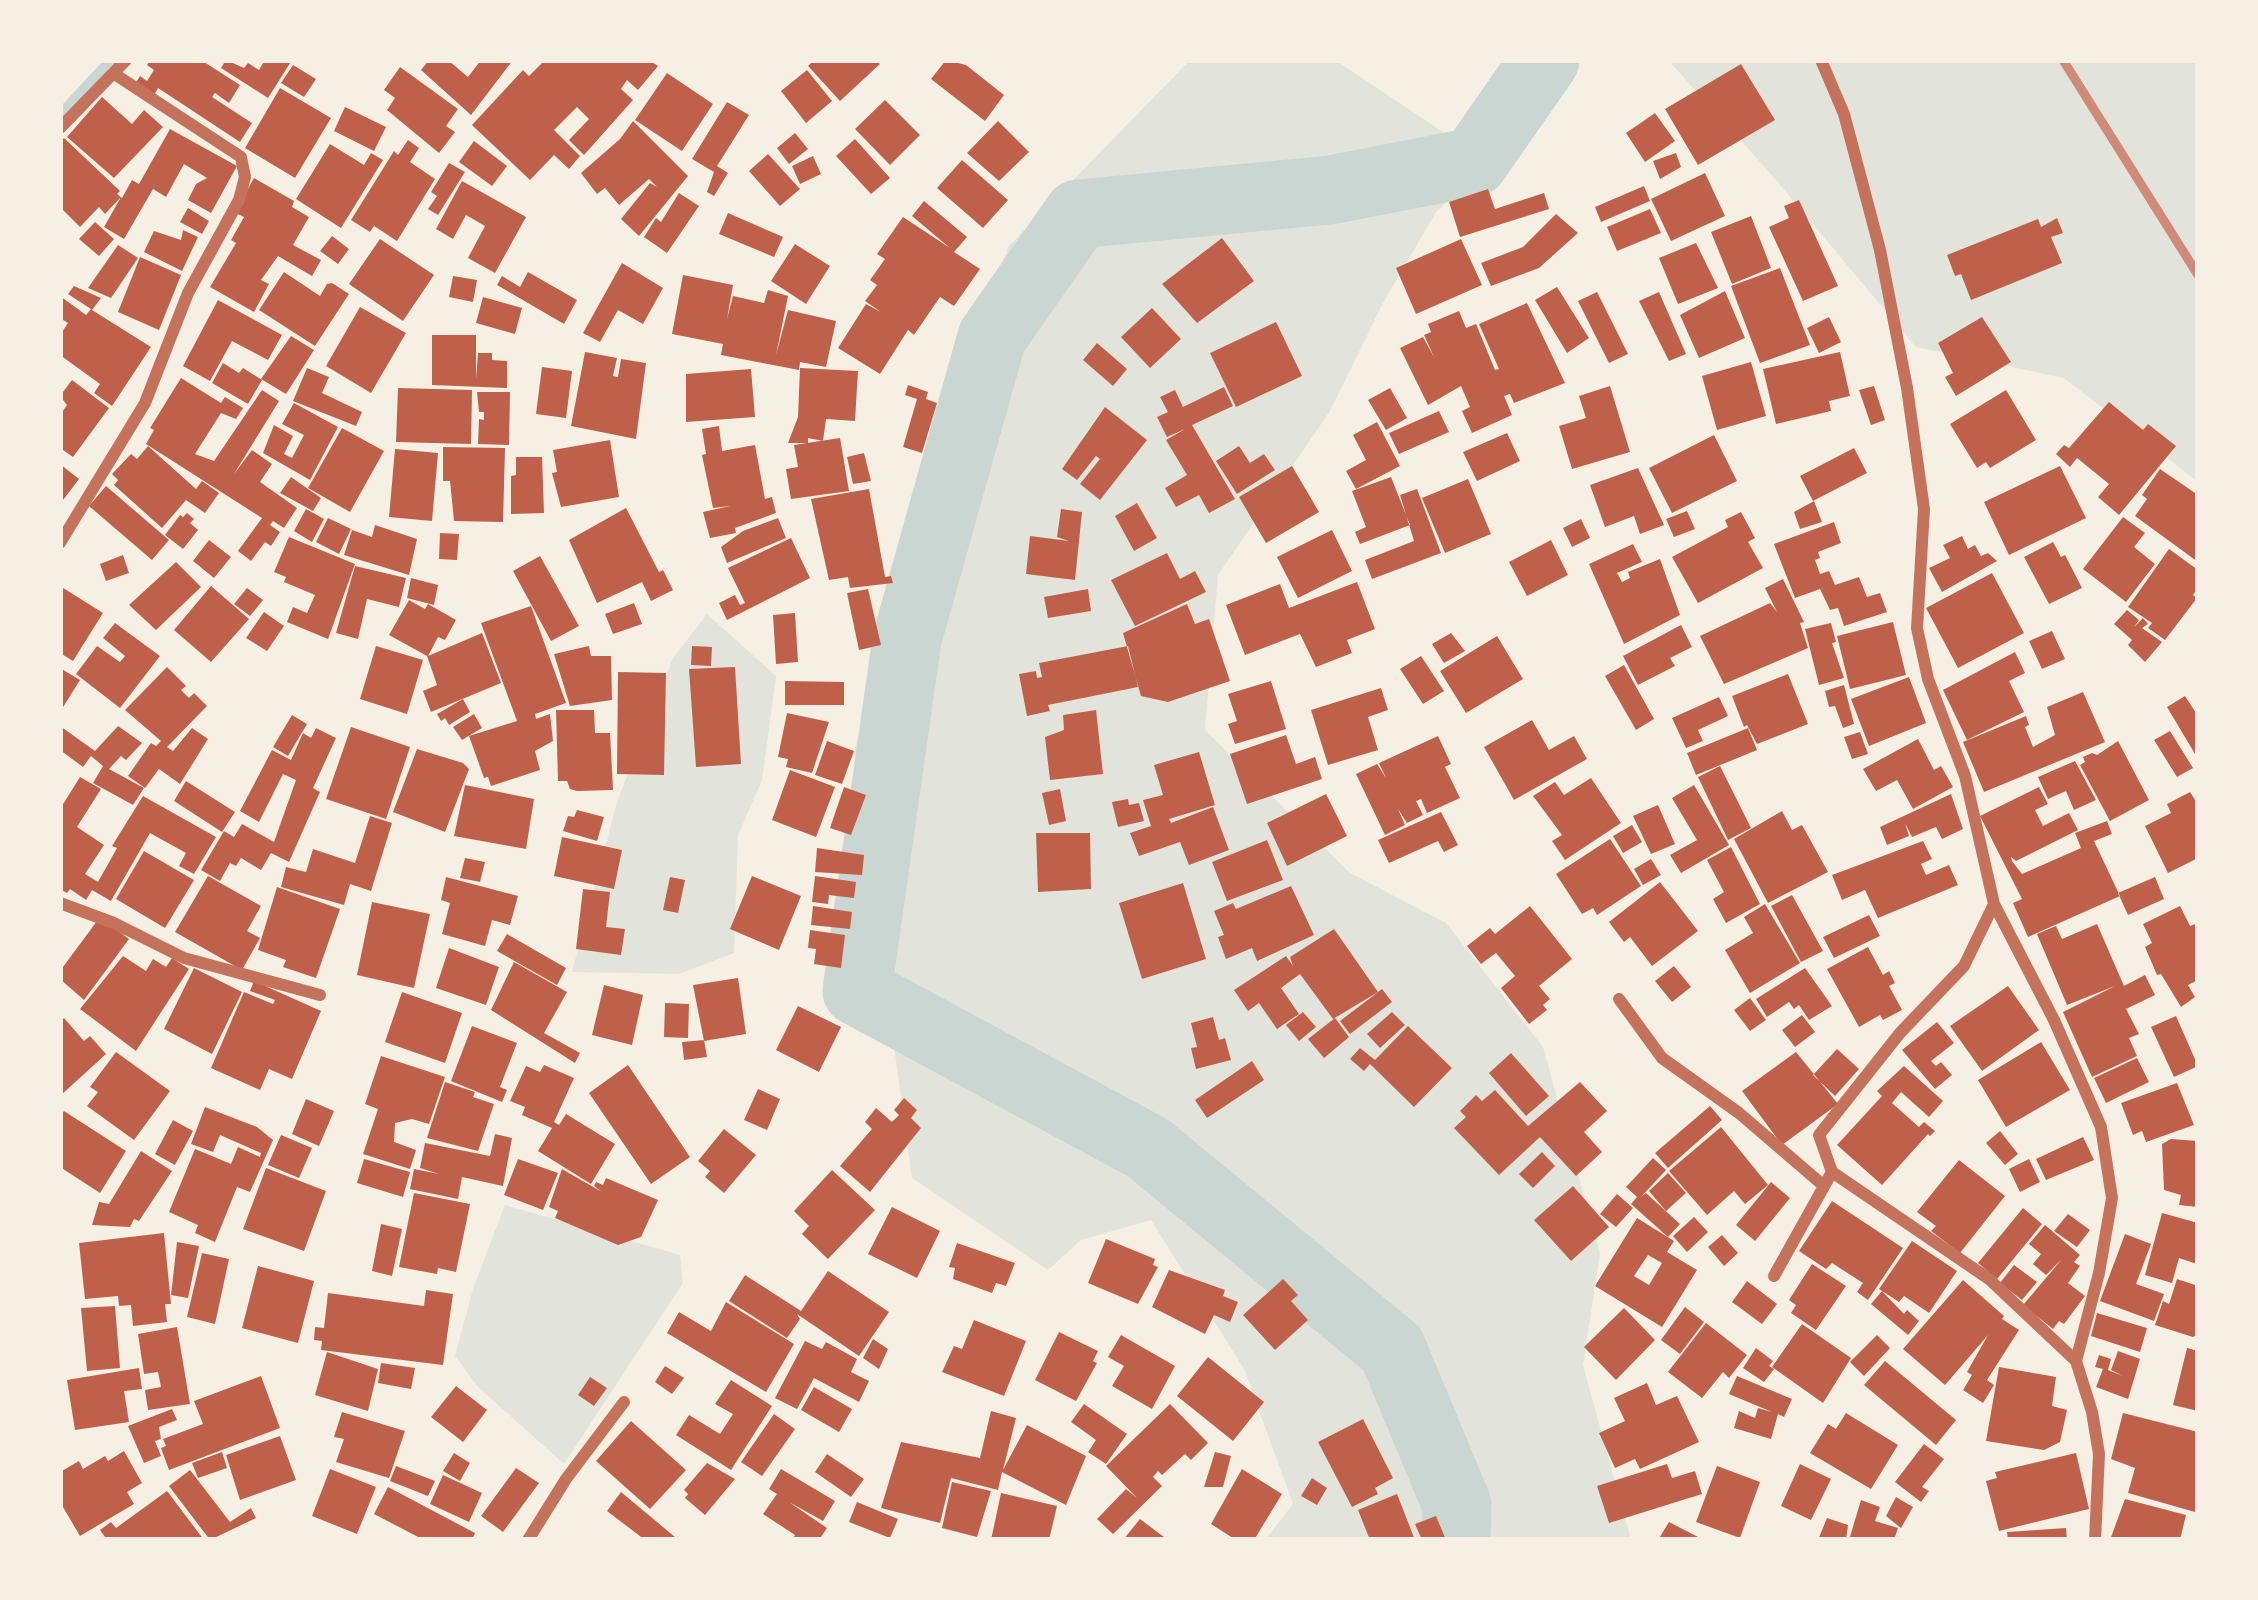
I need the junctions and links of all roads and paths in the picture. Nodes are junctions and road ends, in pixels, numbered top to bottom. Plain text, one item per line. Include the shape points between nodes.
1 (126, 60) edge
2 (1821, 60) edge
3 (113, 73) junction
4 (60, 128) edge
5 (60, 543) edge
6 (60, 903) edge
7 (1994, 904) junction
8 (320, 995) dead end
9 (1619, 999) dead end
10 (1828, 1179) junction
11 (1774, 1276) dead end
12 (2076, 1361) junction
13 (624, 1402) dead end
14 (528, 1540) edge
15 (2095, 1540) edge

1 - 3 street
2 - 7 street via 1880,250 1906,388 1924,508 1917,628 1965,776
3 - 4 street
3 - 5 street via 241,157 245,178 146,403
6 - 8 street via 184,958
7 - 10 street via 1964,966 1819,1135
7 - 12 street via 2101,1126 2112,1198
9 - 10 street via 1662,1058
10 - 11 street
10 - 12 street via 1989,1279
12 - 15 street via 2099,1454
13 - 14 street

